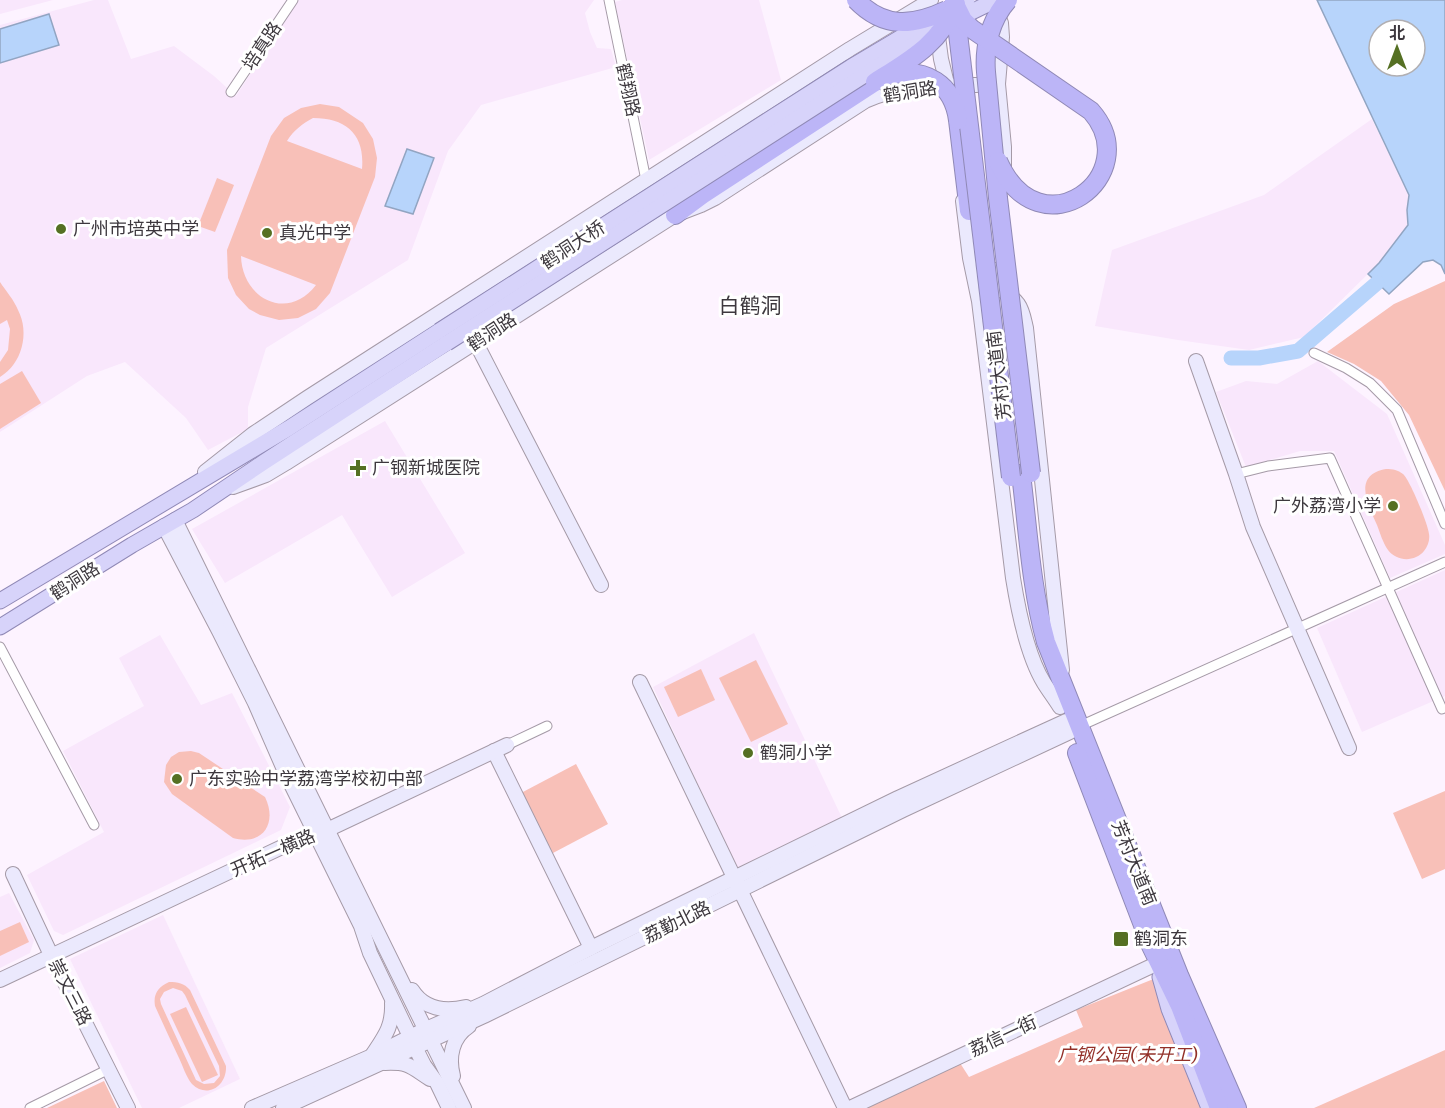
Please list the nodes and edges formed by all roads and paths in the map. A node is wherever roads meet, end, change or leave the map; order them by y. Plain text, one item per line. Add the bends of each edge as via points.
1 (294, 0) edge
2 (609, 0) edge
3 (856, 0) edge
4 (966, 0) edge
5 (991, 0) edge
6 (996, 0) edge
7 (1008, 0) edge
8 (947, 1) edge
9 (875, 82) junction
10 (998, 84) junction
11 (947, 86) junction
12 (231, 92) dead end
13 (993, 151) junction
14 (646, 180) junction
15 (625, 194) junction
16 (675, 215) junction
17 (652, 230) junction
18 (1001, 291) junction
19 (985, 305) junction
20 (443, 337) junction
21 (476, 342) junction
22 (1314, 353) dead end
23 (1196, 361) dead end
24 (1236, 474) junction
25 (1021, 475) junction
26 (179, 492) junction
27 (217, 493) junction
28 (170, 523) junction
29 (1445, 524) edge
30 (1445, 562) edge
31 (601, 585) dead end
32 (1388, 587) junction
33 (0, 601) edge
34 (0, 627) edge
35 (1297, 628) junction
36 (0, 647) edge
37 (640, 682) dead end
38 (1064, 682) junction
39 (1442, 709) dead end
40 (1069, 722) junction
41 (547, 726) dead end
42 (507, 745) joint
43 (1348, 748) dead end
44 (494, 751) junction
45 (94, 825) dead end
46 (321, 832) junction
47 (13, 874) dead end
48 (734, 878) junction
49 (740, 891) junction
50 (1150, 946) junction
51 (591, 948) junction
52 (386, 949) junction
53 (370, 954) junction
54 (51, 956) junction
55 (1156, 964) junction
56 (0, 980) edge
57 (391, 999) junction
58 (484, 1010) junction
59 (429, 1035) junction
60 (413, 1042) junction
61 (377, 1059) junction
62 (109, 1069) junction
63 (436, 1083) junction
64 (456, 1092) junction
65 (30, 1108) edge
66 (128, 1108) edge
67 (252, 1108) edge
68 (283, 1108) edge
69 (449, 1108) edge
70 (464, 1108) edge
71 (848, 1108) edge
72 (1209, 1108) edge
73 (1219, 1108) edge
74 (1237, 1108) edge

1 - 12 street, 培真路
2 - 14 street, 鹤翔路
3 - 8 highway, bridge via 878,17 897,22 917,21
4 - 8 main road, 鹤洞大桥, bridge
4 - 25 highway, 芳村大道南, bridge
5 - 10 street, 芳村大道南 via 1001,23
6 - 20 main road, 鹤洞大桥, bridge via 877,67
7 - 13 highway, bridge via 994,23 986,57
8 - 9 highway, bridge via 945,25 929,45
8 - 11 street, 芳村大道南 via 940,59
8 - 13 highway, bridge via 972,29 1091,111 1103,129 1107,151 1103,170 1091,188 1065,204 1050,205 1017,191 1004,176
8 - 14 street, 鹤洞路 via 850,49
8 - 19 highway, 芳村大道南, bridge via 958,39
8 - 20 main road, 鹤洞大桥, bridge
9 - 16 highway
9 - 19 highway, bridge via 889,75 920,74 942,86 955,103 973,230 986,283
10 - 11 street, 鹤洞路
10 - 18 street, 芳村大道南 via 1004,170 987,228 994,281
11 - 16 street, 鹤洞路 via 904,90 865,101 715,198
11 - 19 street, 芳村大道南 via 970,258
13 - 25 highway, bridge
14 - 15 street, 鹤洞路
15 - 17 street via 638,195 651,204 656,216
15 - 26 street, 鹤洞路 via 253,434
16 - 17 street, 鹤洞路
17 - 21 street, 鹤洞路
18 - 19 street via 987,292
18 - 38 street, 芳村大道南 via 1019,305 1026,328
19 - 25 highway, 芳村大道南, bridge
19 - 40 street, 芳村大道南 via 1017,602 1043,682
20 - 26 main road, 鹤洞大桥
20 - 27 main road, 鹤洞大桥
21 - 27 street, 鹤洞路 via 266,475
21 - 31 street
22 - 29 street via 1370,383 1397,410
23 - 24 street
24 - 32 street via 1330,458
24 - 35 street via 1253,527
25 - 38 highway, 芳村大道南 via 1041,622
25 - 40 highway, 芳村大道南 via 1023,573 1031,625 1037,649
26 - 33 main road, 鹤洞路
27 - 28 main road, 鹤洞路
28 - 34 main road, 鹤洞路
28 - 46 street via 286,774
30 - 32 street
32 - 35 street
32 - 39 street
35 - 40 street
35 - 43 street
36 - 45 street
37 - 48 street
38 - 40 highway, 芳村大道南
40 - 48 street, 荔勤北路 via 898,798
40 - 49 street, 荔勤北路
40 - 50 highway, 芳村大道南
40 - 74 highway, 芳村大道南
41 - 42 street, 开拓一横路
42 - 44 street, 开拓一横路
44 - 46 street, 开拓一横路
44 - 51 street
46 - 52 street
46 - 53 street
46 - 54 street, 开拓一横路
47 - 54 street, 崇文三路
48 - 49 street
48 - 51 street, 荔勤北路
49 - 58 street, 荔勤北路
49 - 71 street
50 - 55 main road, 芳村大道南
50 - 73 highway via 1180,1006
51 - 58 street, 荔勤北路
52 - 53 street via 379,958
52 - 58 street via 414,994 426,1004 454,1010
52 - 59 street
53 - 57 street
54 - 56 street, 开拓一横路
54 - 62 street, 崇文三路
55 - 71 street, 荔信一街
55 - 72 main road, 芳村大道南 via 1169,1009
57 - 60 street
57 - 61 street via 390,1026
58 - 59 street, 荔勤北路
58 - 64 street via 456,1040 452,1051 450,1066
59 - 60 street, 荔勤北路
59 - 64 street
60 - 61 street, 荔勤北路
60 - 63 street
61 - 63 street via 409,1065
61 - 67 street, 荔勤北路
61 - 68 street, 荔勤北路
62 - 65 street
62 - 66 street, 崇文三路
63 - 69 street
64 - 70 street

